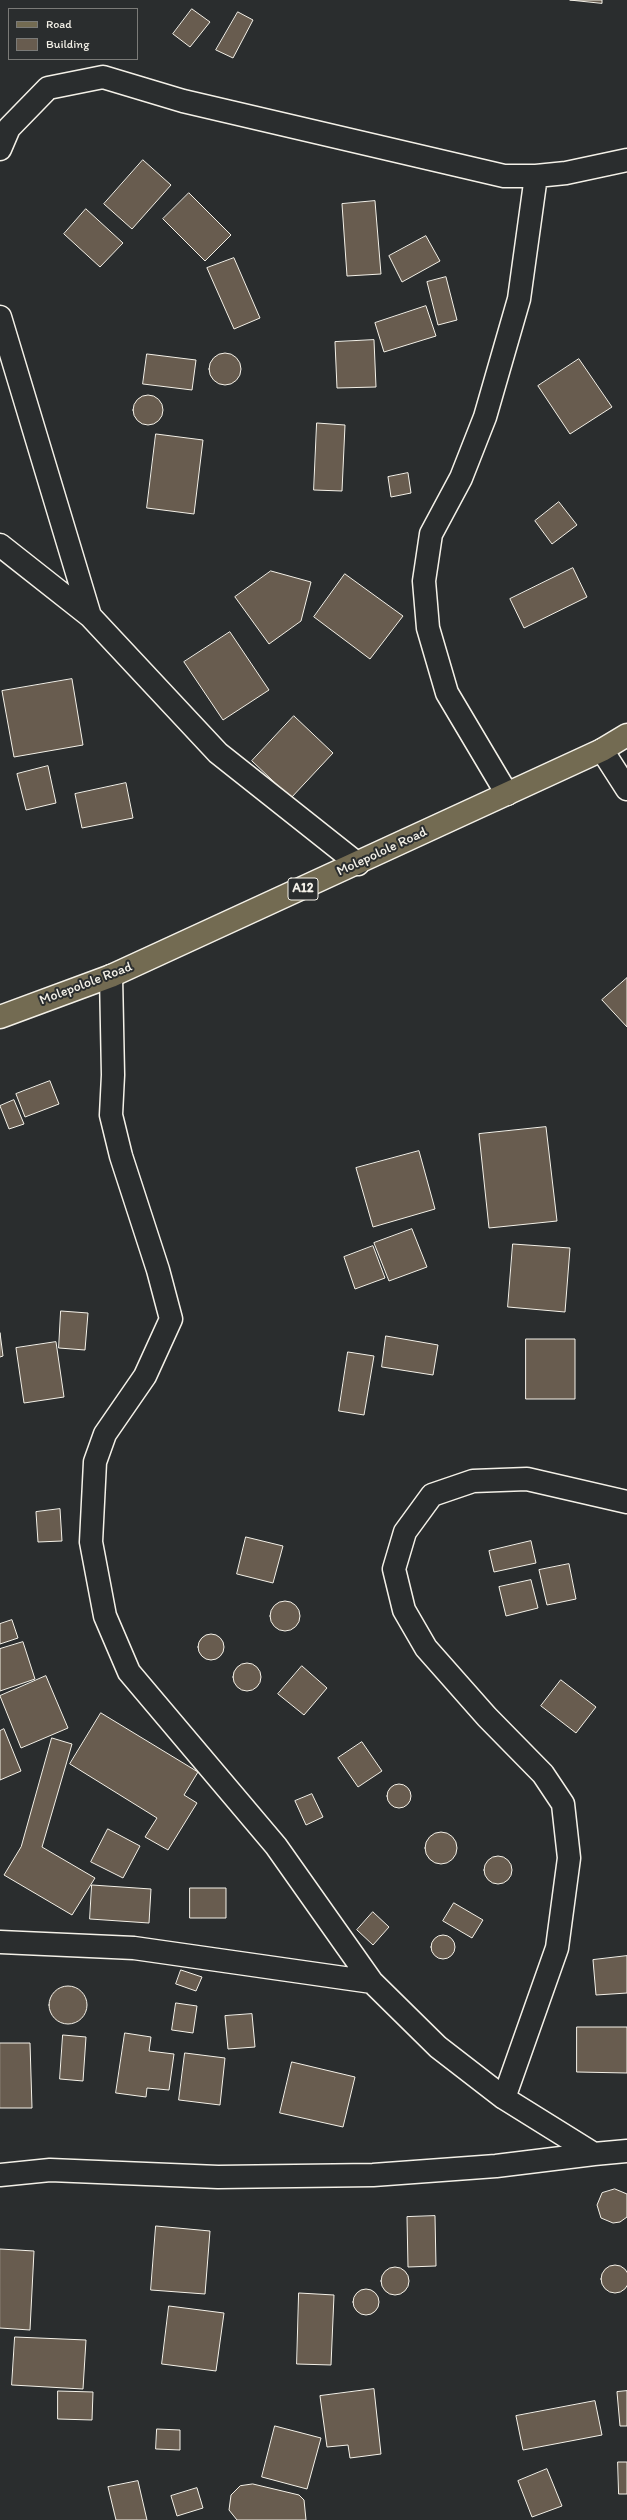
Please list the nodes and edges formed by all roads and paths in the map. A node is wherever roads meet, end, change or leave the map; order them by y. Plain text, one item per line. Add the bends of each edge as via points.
1 (0, 149) edge
2 (627, 160) edge
3 (536, 176) junction
4 (0, 317) edge
5 (0, 545) edge
6 (90, 616) junction
7 (627, 735) edge
8 (602, 750) junction
9 (627, 789) edge
10 (507, 794) junction
11 (358, 864) junction
12 (111, 976) junction
13 (0, 1017) edge
14 (627, 1502) edge
15 (0, 1942) edge
16 (372, 1982) junction
17 (504, 2098) junction
18 (627, 2151) edge
19 (594, 2154) junction
20 (0, 2175) edge

1 - 3 street via 9,128 48,88 103,77 183,101 504,176
2 - 3 street via 566,174
3 - 10 street via 519,299 485,417 461,478 430,534 424,581 428,628 447,692
4 - 6 street
5 - 6 street
6 - 11 street via 218,753
7 - 8 main road, Molepolole Road / A12
8 - 9 street
8 - 10 main road, Molepolole Road / A12
10 - 11 main road, Molepolole Road / A12
11 - 12 main road, Molepolole Road / A12
12 - 13 main road, Molepolole Road / A12
12 - 16 street via 111,1115 171,1319 145,1376 104,1434 95,1462 91,1542 105,1616 129,1672 276,1846
14 - 17 street via 527,1479 473,1481 432,1495 405,1532 394,1569 404,1610 426,1648 487,1717 543,1774 564,1804 569,1858 557,1948
15 - 16 street via 134,1948
16 - 17 street via 438,2047
17 - 19 street
18 - 19 street
19 - 20 street via 496,2166 373,2176 218,2178 50,2170

